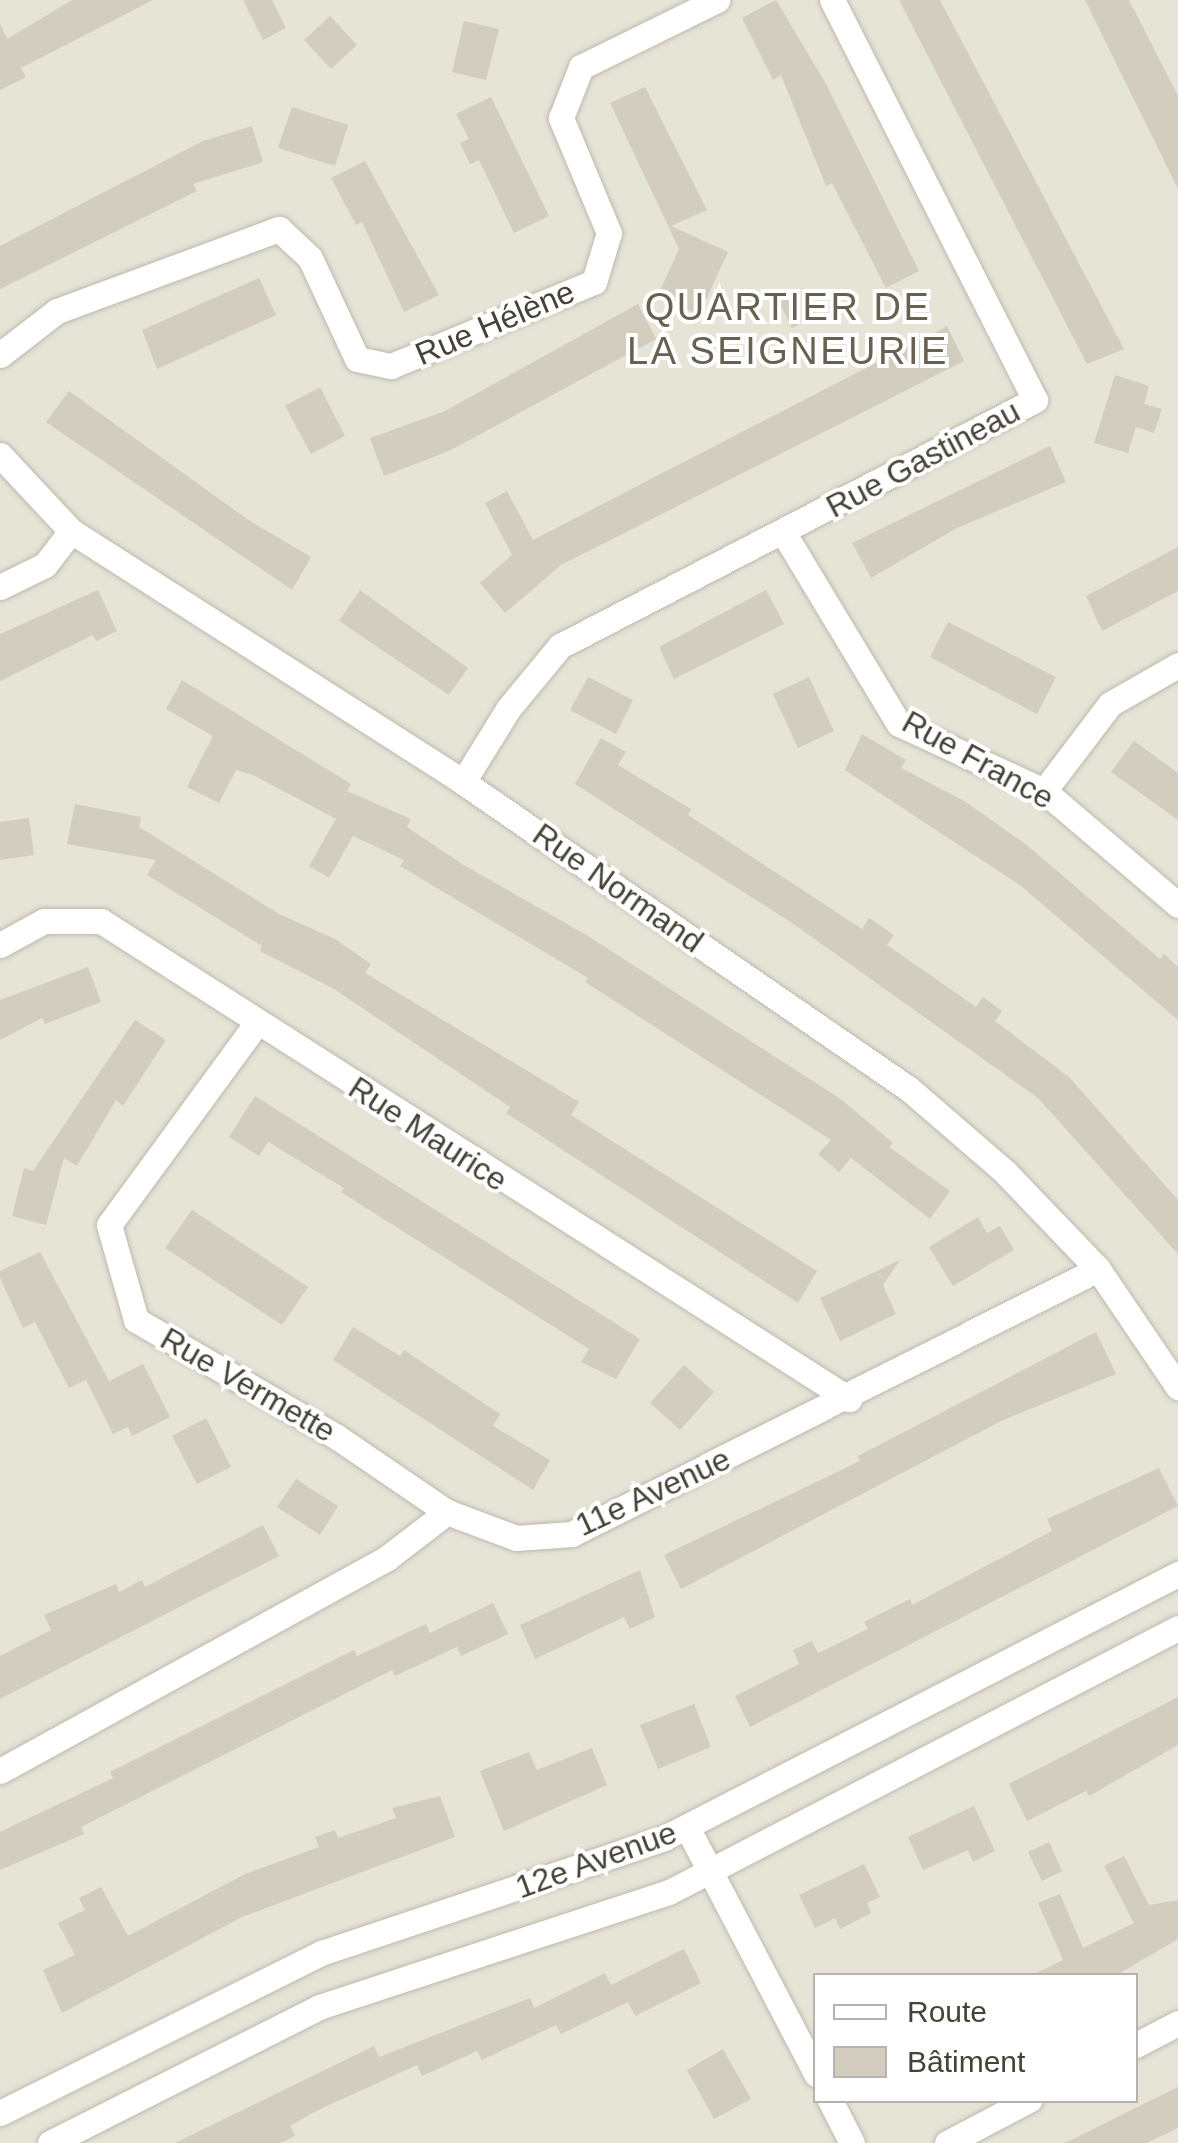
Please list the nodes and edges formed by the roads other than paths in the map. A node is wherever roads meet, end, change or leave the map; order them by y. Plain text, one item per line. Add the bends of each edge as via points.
1 (717, 0) edge
2 (832, 0) edge
3 (0, 355) edge
4 (0, 455) edge
5 (72, 531) junction
6 (783, 532) junction
7 (0, 587) edge
8 (1178, 665) edge
9 (463, 782) junction
10 (1044, 792) junction
11 (1178, 906) edge
12 (0, 944) edge
13 (256, 1024) junction
14 (1098, 1269) junction
15 (1178, 1387) edge
16 (848, 1399) junction
17 (447, 1512) junction
18 (1178, 1574) edge
19 (1178, 1628) edge
20 (0, 1771) edge
21 (687, 1828) junction
22 (709, 1871) junction
23 (1178, 2023) edge
24 (1138, 2044) edge
25 (813, 2068) edge
26 (832, 2103) edge
27 (1023, 2103) edge
28 (0, 2113) edge
29 (50, 2143) edge
30 (852, 2143) edge
31 (947, 2143) edge

1 - 3 street, Rue Hélène via 581,67 561,118 609,232 594,282 391,366 357,359 310,258 279,229 57,311
2 - 6 street, Rue Gastineau via 1036,400
4 - 5 street, Rue Normand
5 - 7 street via 45,565
5 - 9 street, Rue Normand
6 - 9 street, Rue Gastineau via 560,646 508,709
6 - 10 street, Rue France via 898,724
8 - 10 street via 1110,704
9 - 14 street, Rue Normand via 909,1089 1005,1172
10 - 11 street, Rue France
12 - 13 street, Rue Maurice via 44,921 101,921
13 - 16 street, Rue Maurice
13 - 17 street, Rue Vermette via 109,1225 136,1320 337,1436
14 - 15 street, Rue Normand
14 - 16 street, 11e Avenue
16 - 17 street, 11e Avenue via 572,1534 516,1538
17 - 20 street via 387,1558
18 - 21 street, 12e Avenue
19 - 22 street, 12e Avenue
21 - 22 street
21 - 28 street, 12e Avenue via 320,1954
22 - 25 street
22 - 29 street, 12e Avenue via 668,1892 320,2007
23 - 24 street
26 - 30 street
27 - 31 street

